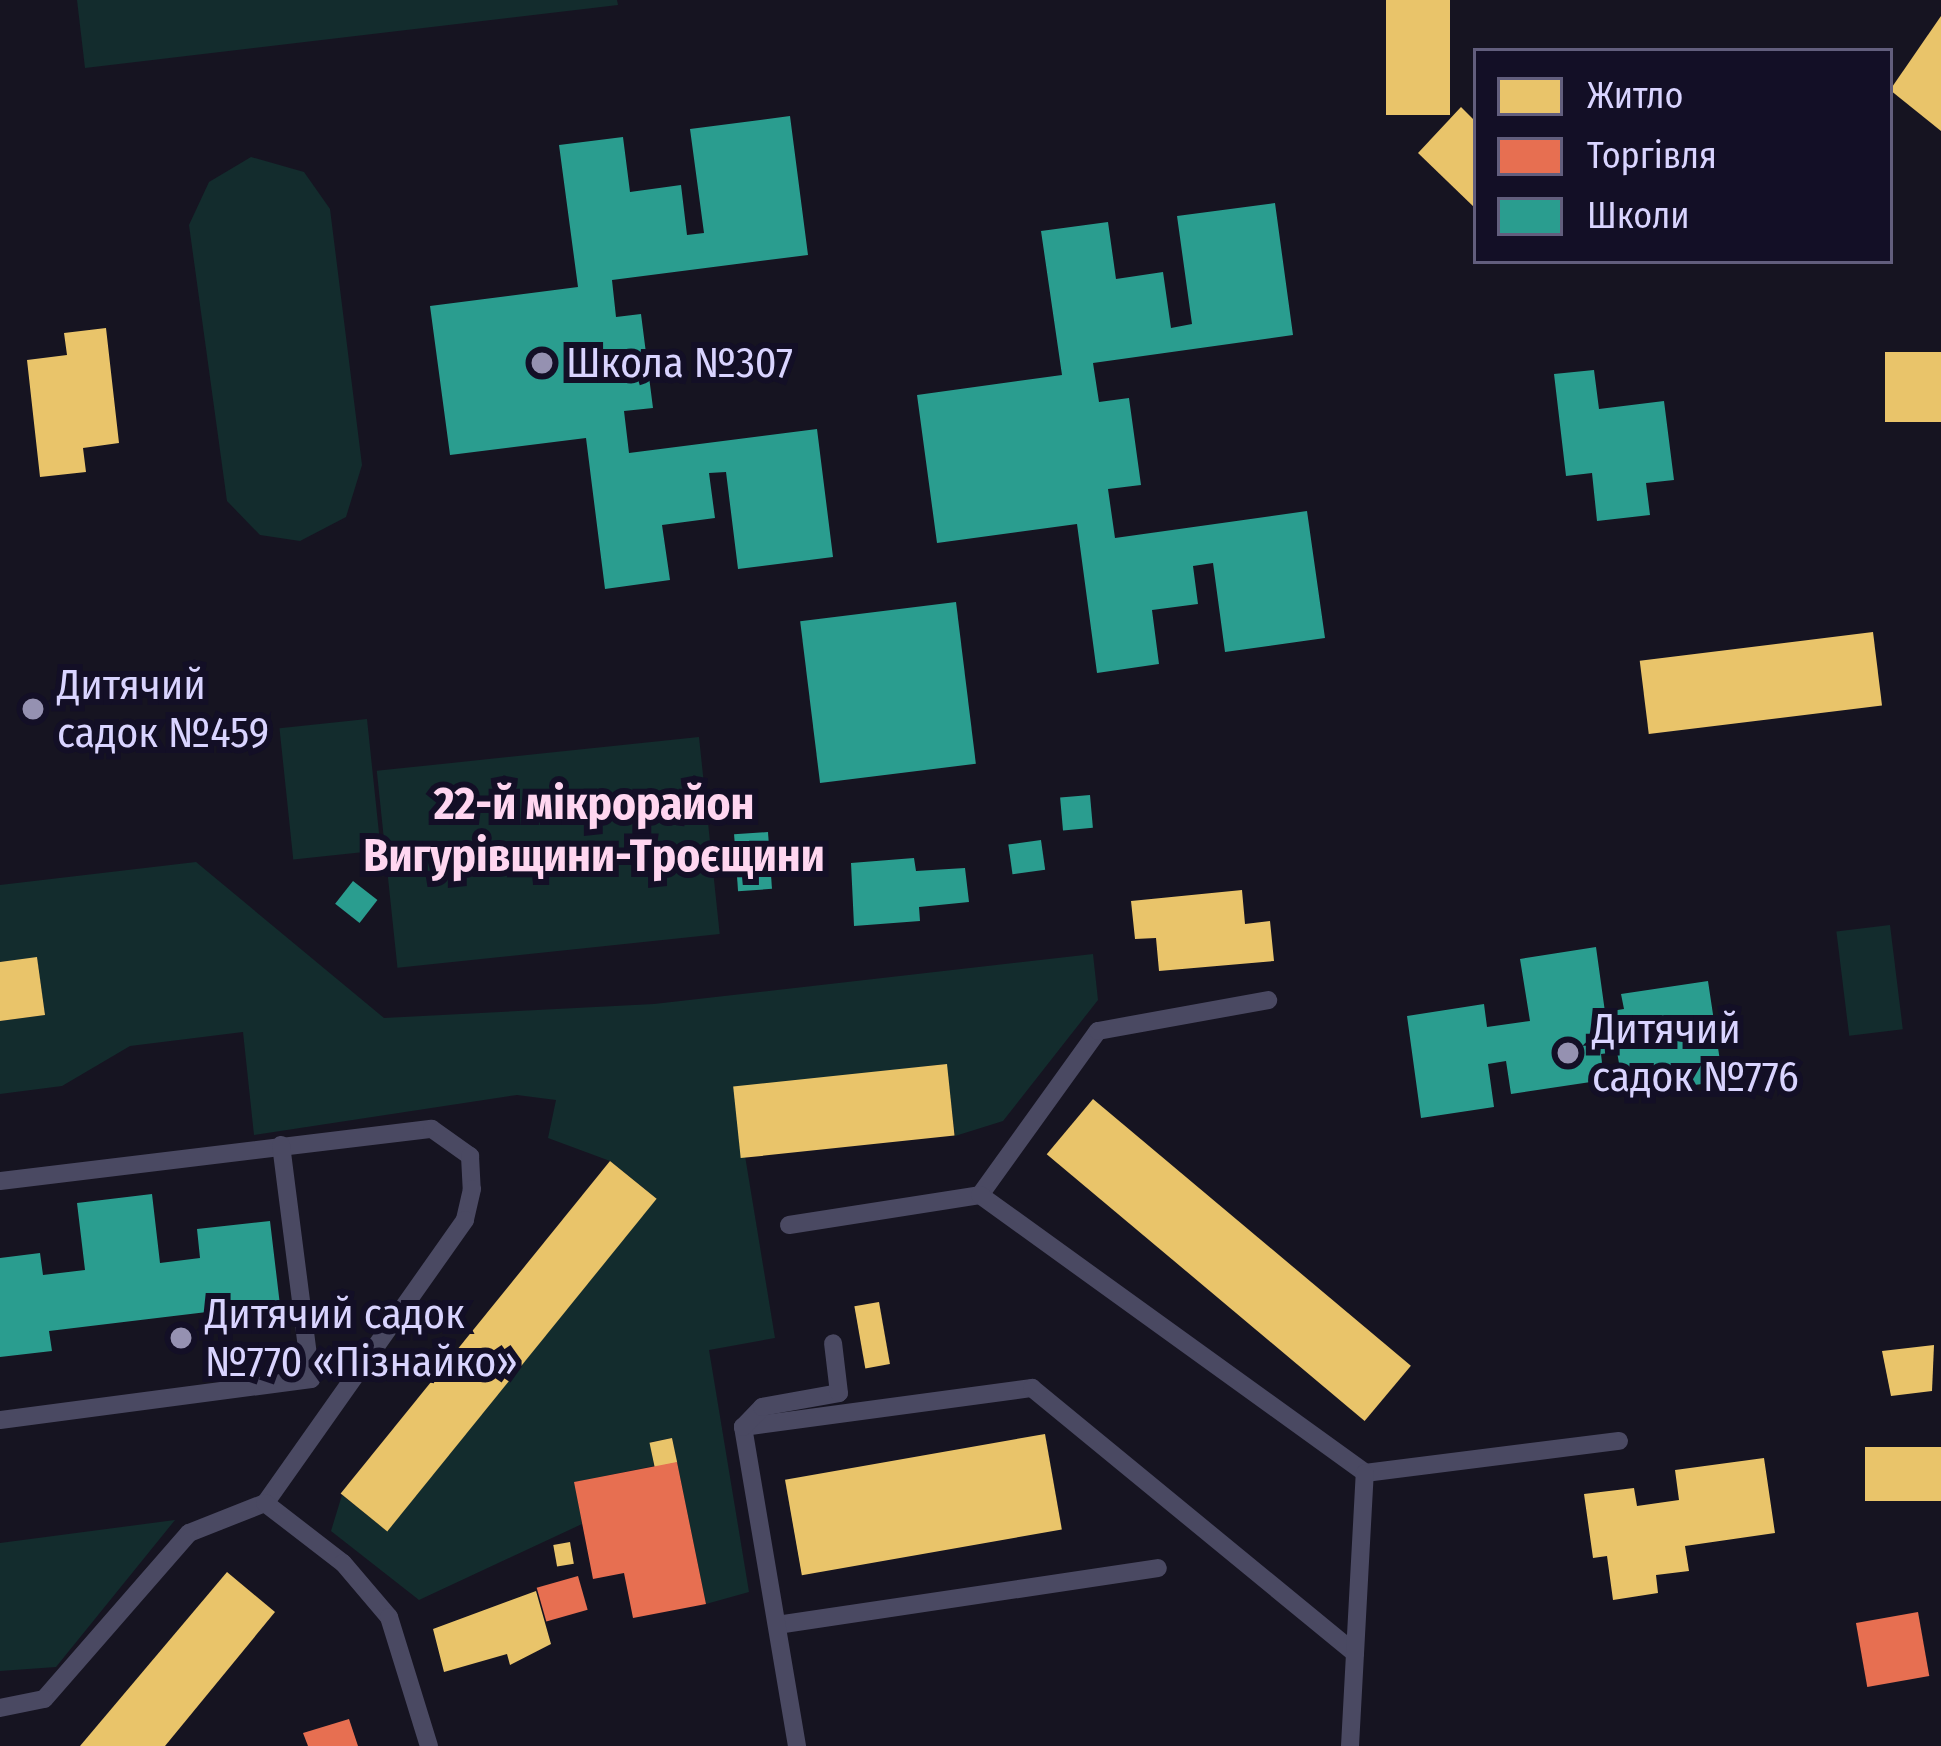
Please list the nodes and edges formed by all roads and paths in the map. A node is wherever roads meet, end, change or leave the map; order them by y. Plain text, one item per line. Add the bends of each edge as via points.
1 (1268, 1000) dead end
2 (281, 1145) junction
3 (0, 1181) edge
4 (980, 1195) junction
5 (789, 1225) dead end
6 (832, 1343) dead end
7 (0, 1420) edge
8 (743, 1426) junction
9 (1619, 1441) dead end
10 (1365, 1473) junction
11 (266, 1504) junction
12 (1158, 1568) dead end
13 (777, 1625) junction
14 (1355, 1653) junction
15 (0, 1708) edge
16 (429, 1746) edge
17 (797, 1746) edge
18 (1350, 1746) edge

1 - 4 lane via 1098,1030
2 - 3 lane
2 - 7 lane via 311,1379
2 - 11 lane via 432,1129 470,1156 472,1189 465,1220
4 - 5 lane
4 - 10 lane
6 - 8 lane via 838,1393 762,1407
8 - 13 lane
8 - 14 lane via 1032,1388
9 - 10 lane
10 - 14 lane
11 - 15 lane via 189,1533 44,1699
11 - 16 lane via 344,1563 389,1618
12 - 13 lane
13 - 17 lane
14 - 18 lane

